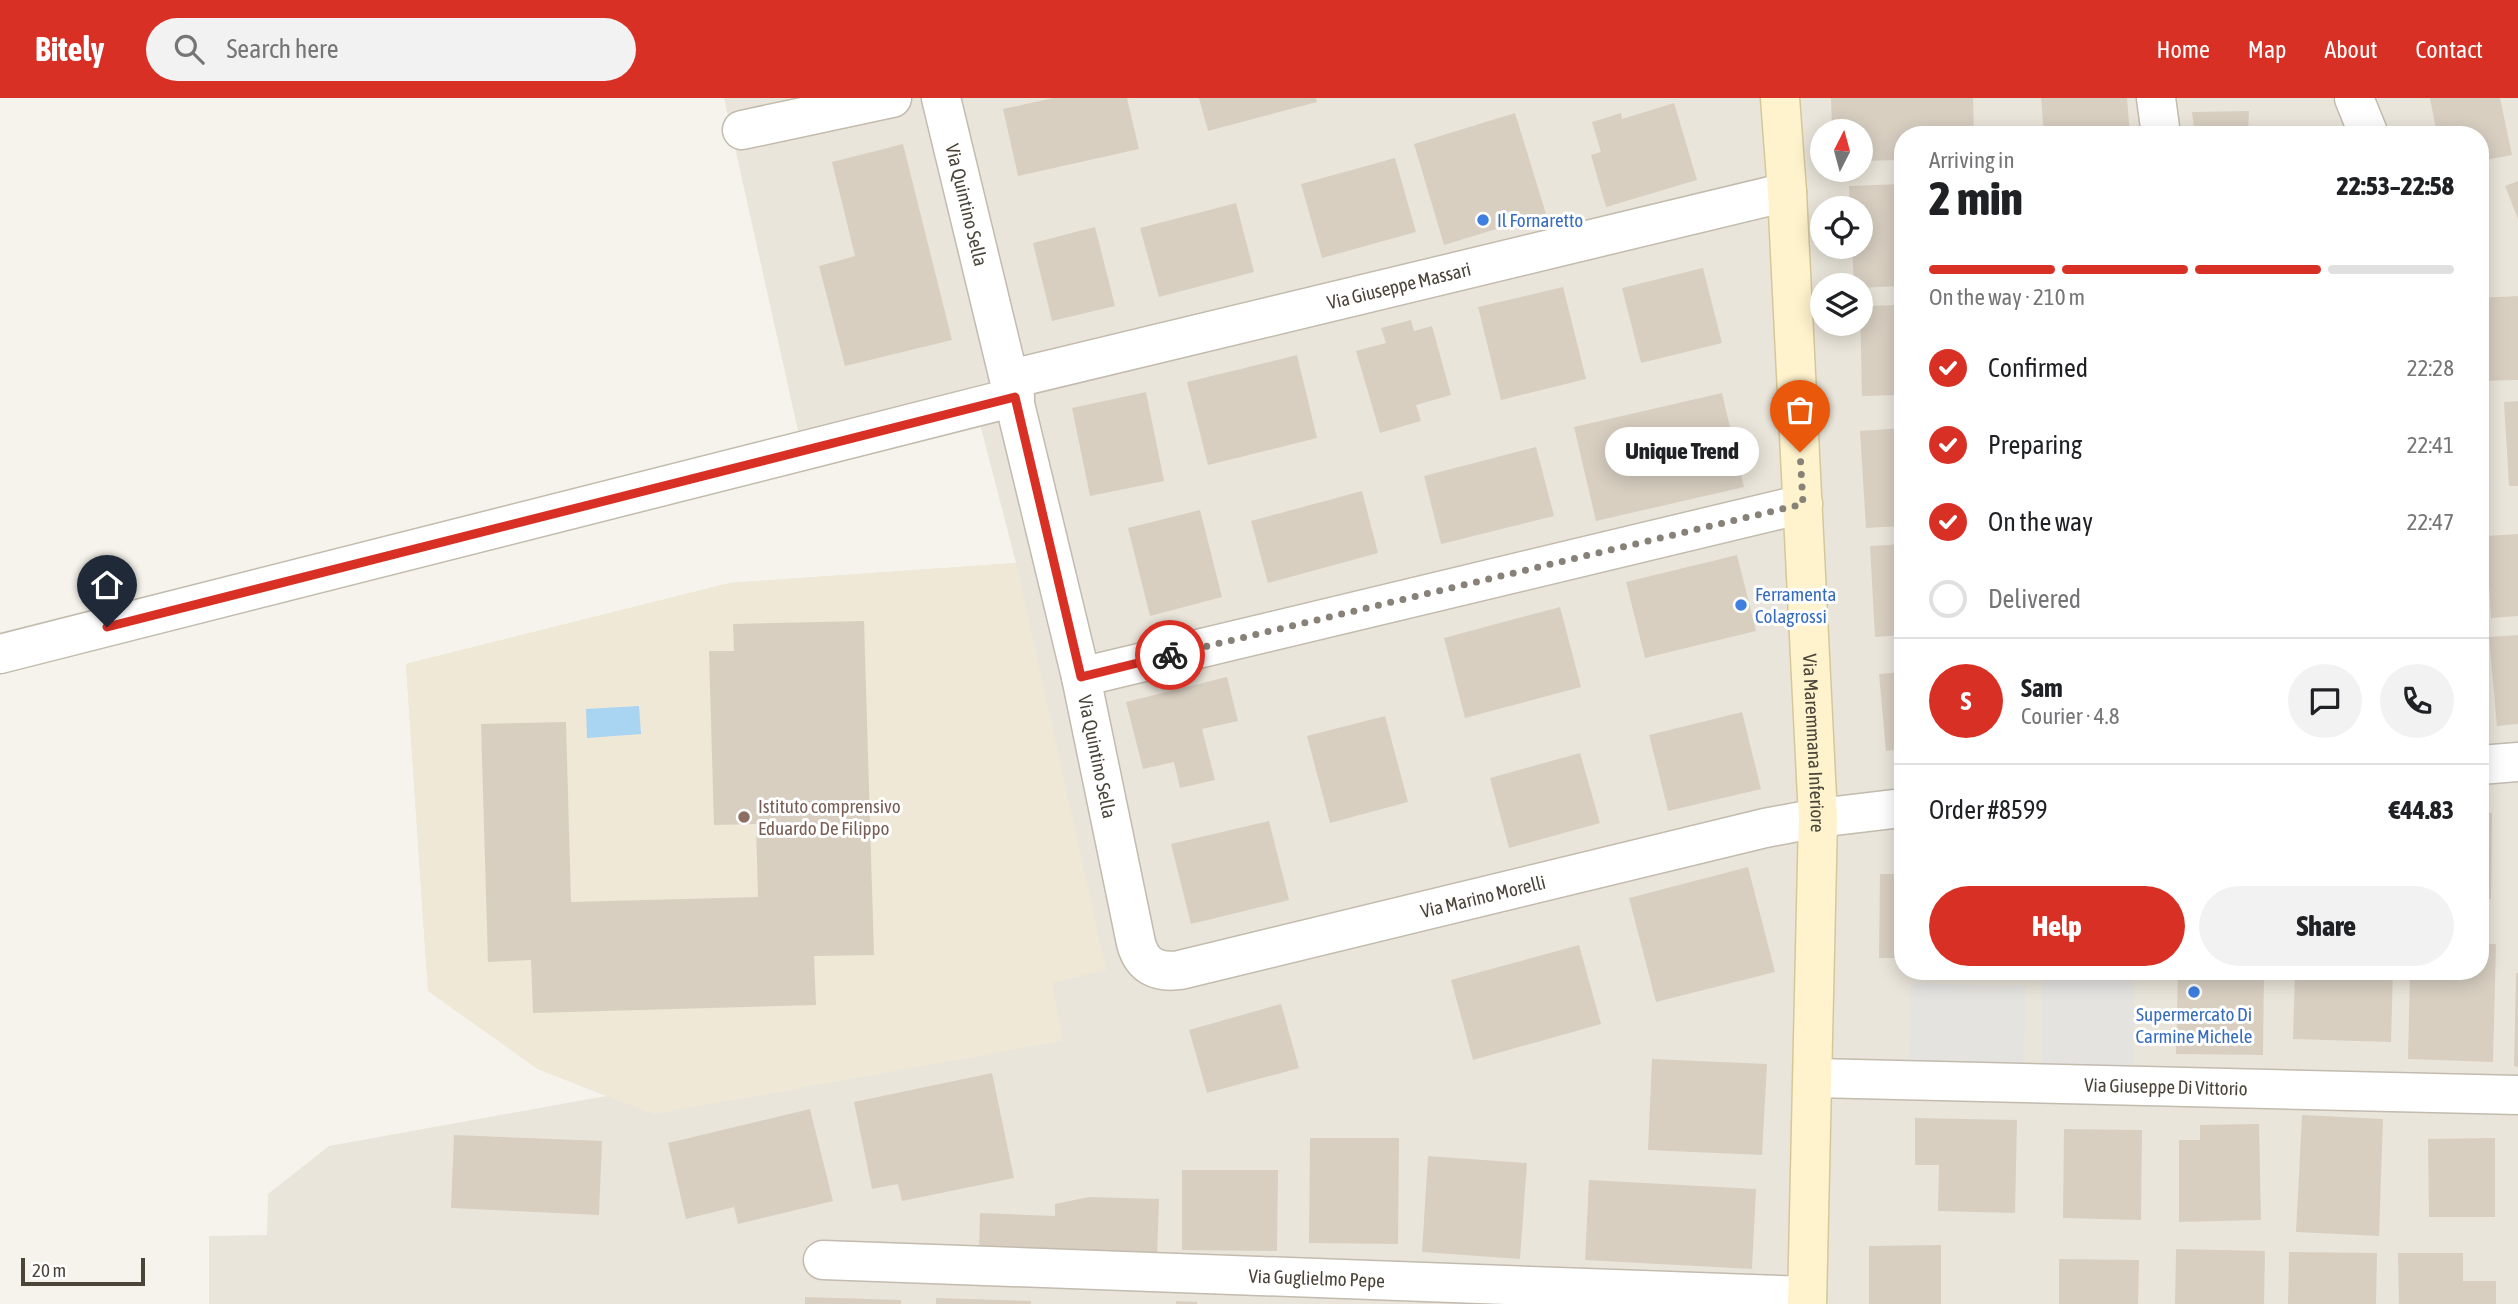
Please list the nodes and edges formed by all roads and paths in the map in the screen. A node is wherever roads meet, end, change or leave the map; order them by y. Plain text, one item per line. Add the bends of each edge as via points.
1 (892, 98) edge
2 (941, 98) edge
3 (1780, 98) edge
4 (2155, 98) edge
5 (2354, 98) edge
6 (2160, 126) edge
7 (2365, 126) edge
8 (742, 130) dead end
9 (1787, 192) junction
10 (1013, 388) junction
11 (1803, 504) junction
12 (0, 654) edge
13 (1081, 677) junction
14 (2518, 762) edge
15 (2489, 764) edge
16 (1894, 809) edge
17 (1818, 818) junction
18 (1148, 966) joint
19 (1814, 1078) junction
20 (2518, 1095) edge
21 (824, 1260) dead end
22 (1807, 1300) edge

1 - 8 street
2 - 10 street, Via Quintino Sella
3 - 9 main road, Via Maremmana Inferiore
4 - 6 street
5 - 7 street
9 - 10 street, Via Giuseppe Massari
9 - 11 main road, Via Maremmana Inferiore
10 - 12 street, Via Giuseppe Massari
10 - 13 street, Via Quintino Sella
11 - 13 street
11 - 17 main road, Via Maremmana Inferiore
13 - 18 street, Via Quintino Sella via 1136,943
14 - 15 street
16 - 17 street, Via Marino Morelli
17 - 18 street, Via Marino Morelli via 1180,970
17 - 19 main road, Via Maremmana Inferiore
19 - 20 street, Via Giuseppe Di Vittorio
19 - 22 main road, Via Maremmana Inferiore
21 - 22 street, Via Guglielmo Pepe

